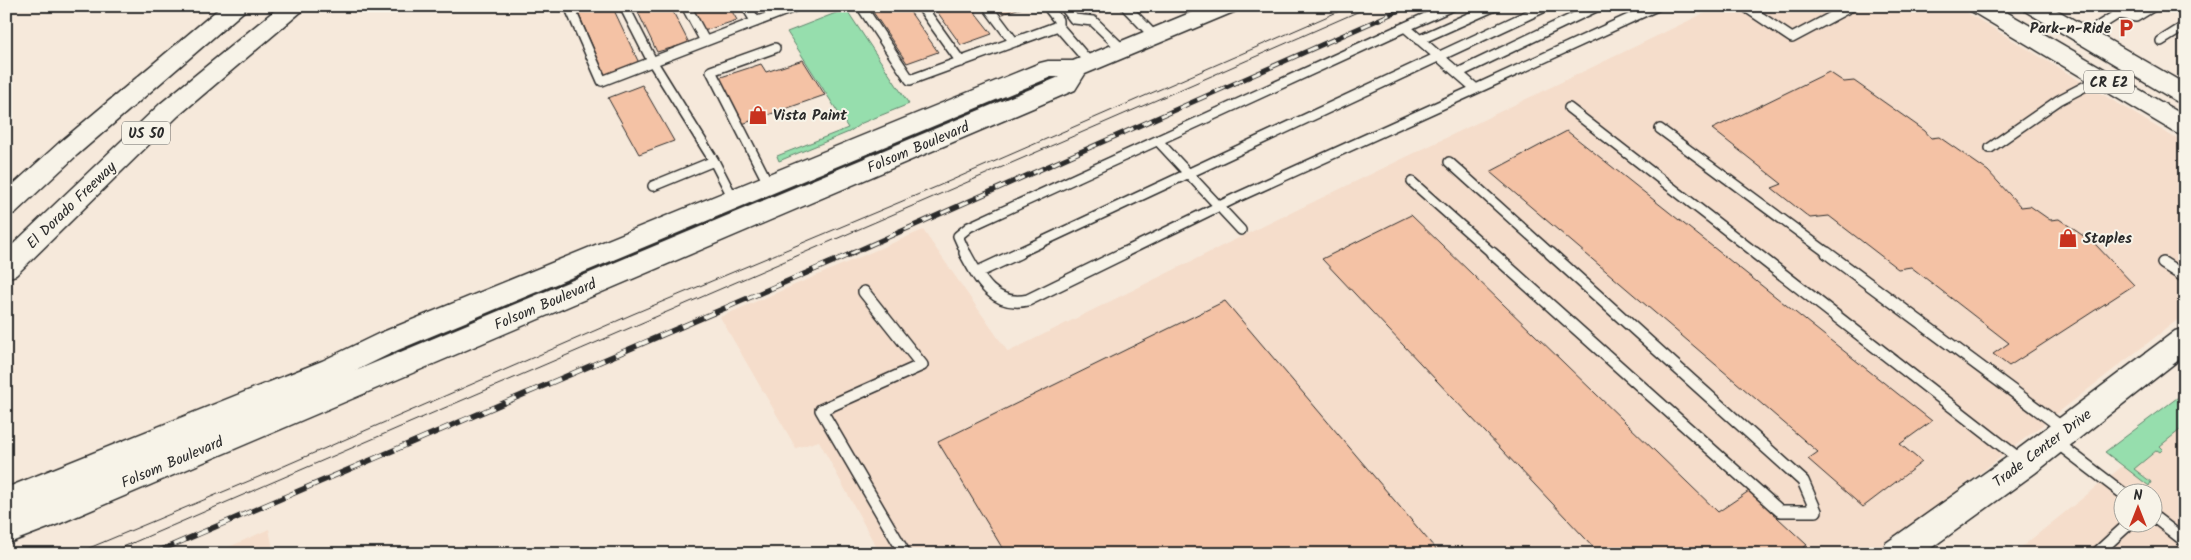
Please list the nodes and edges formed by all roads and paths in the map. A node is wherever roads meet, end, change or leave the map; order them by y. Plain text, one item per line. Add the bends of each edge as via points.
1 (236, 6) edge
2 (294, 6) edge
3 (570, 6) edge
4 (624, 6) edge
5 (686, 6) edge
6 (746, 6) edge
7 (797, 6) edge
8 (861, 6) edge
9 (921, 6) edge
10 (987, 6) edge
11 (1047, 6) edge
12 (1064, 6) edge
13 (1228, 6) edge
14 (1452, 6) edge
15 (1494, 6) edge
16 (1547, 6) edge
17 (1598, 6) edge
18 (1744, 6) edge
19 (1852, 6) edge
20 (1979, 6) edge
21 (2033, 6) edge
22 (2154, 6) edge
23 (1651, 7) edge
24 (1127, 8) dead end
25 (756, 22) junction
26 (1058, 26) junction
27 (2185, 26) edge
28 (1405, 27) junction
29 (2084, 36) junction
30 (1155, 37) junction
31 (1419, 40) junction
32 (705, 41) junction
33 (2161, 41) dead end
34 (1014, 42) junction
35 (775, 48) dead end
36 (1123, 50) junction
37 (1439, 56) junction
38 (652, 61) junction
39 (961, 62) junction
40 (1083, 66) junction
41 (1458, 73) junction
42 (2101, 78) junction
43 (1478, 90) junction
44 (2185, 95) edge
45 (1570, 108) dead end
46 (2185, 127) edge
47 (1660, 129) dead end
48 (1158, 141) junction
49 (1990, 148) dead end
50 (714, 161) junction
51 (1449, 162) dead end
52 (1190, 175) junction
53 (1412, 182) dead end
54 (768, 183) junction
55 (653, 186) dead end
56 (6, 206) edge
57 (729, 206) junction
58 (1220, 207) junction
59 (1241, 230) dead end
60 (660, 255) junction
61 (2163, 263) dead end
62 (6, 268) edge
63 (978, 272) junction
64 (2185, 277) edge
65 (864, 292) dead end
66 (2185, 339) edge
67 (2059, 435) junction
68 (2024, 463) junction
69 (2114, 485) edge
70 (6, 503) edge
71 (2164, 524) edge
72 (6, 530) edge
73 (2120, 532) edge
74 (2185, 541) edge
75 (905, 554) edge
76 (1897, 554) edge
77 (2096, 554) edge

1 - 56 main road, US 50
2 - 62 main road, El Dorado Freeway / US 50 via 169,110
3 - 38 lane via 602,81
4 - 38 lane
5 - 32 lane
6 - 25 lane
7 - 25 lane
8 - 39 lane via 910,80
9 - 39 lane
10 - 34 lane
11 - 26 lane via 1058,20
12 - 36 lane via 1074,19 1093,21
13 - 30 main road, Folsom Boulevard
14 - 28 lane
15 - 31 lane
16 - 37 lane
17 - 41 lane
18 - 19 lane via 1792,38
20 - 42 main road, CR E2
21 - 29 main road, CR E2
22 - 29 lane via 2136,17 2118,14
23 - 43 lane
24 - 30 lane
25 - 32 lane
26 - 34 lane
26 - 40 lane
27 - 33 lane
28 - 31 lane
28 - 48 lane
29 - 44 main road, CR E2
30 - 36 main road, Folsom Boulevard
31 - 37 lane
32 - 38 lane
34 - 39 lane
35 - 54 lane via 711,71
36 - 40 main road, Folsom Boulevard
37 - 41 lane
37 - 52 lane
38 - 50 lane
40 - 54 main road, Folsom Boulevard via 1048,70
40 - 60 main road, Folsom Boulevard via 1067,84
41 - 43 lane
42 - 46 main road, CR E2
42 - 49 lane via 2059,100
43 - 58 lane
45 - 68 lane
47 - 67 lane
48 - 52 lane
48 - 63 lane via 961,232 959,242
50 - 55 lane
50 - 57 lane
51 - 53 lane via 1803,481 1816,511 1780,511
52 - 58 lane
52 - 63 lane
54 - 57 main road via 761,198
57 - 60 main road via 681,233
57 - 70 main road, Folsom Boulevard via 388,342 332,369
58 - 59 lane
58 - 63 lane via 1028,300 1012,302 1000,298 987,288
60 - 72 main road, Folsom Boulevard
61 - 64 lane
65 - 75 lane via 922,365 821,410
66 - 67 main road, Trade Center Drive
67 - 68 main road, Trade Center Drive
67 - 69 lane
68 - 76 main road, Trade Center Drive
71 - 74 lane
73 - 77 lane

